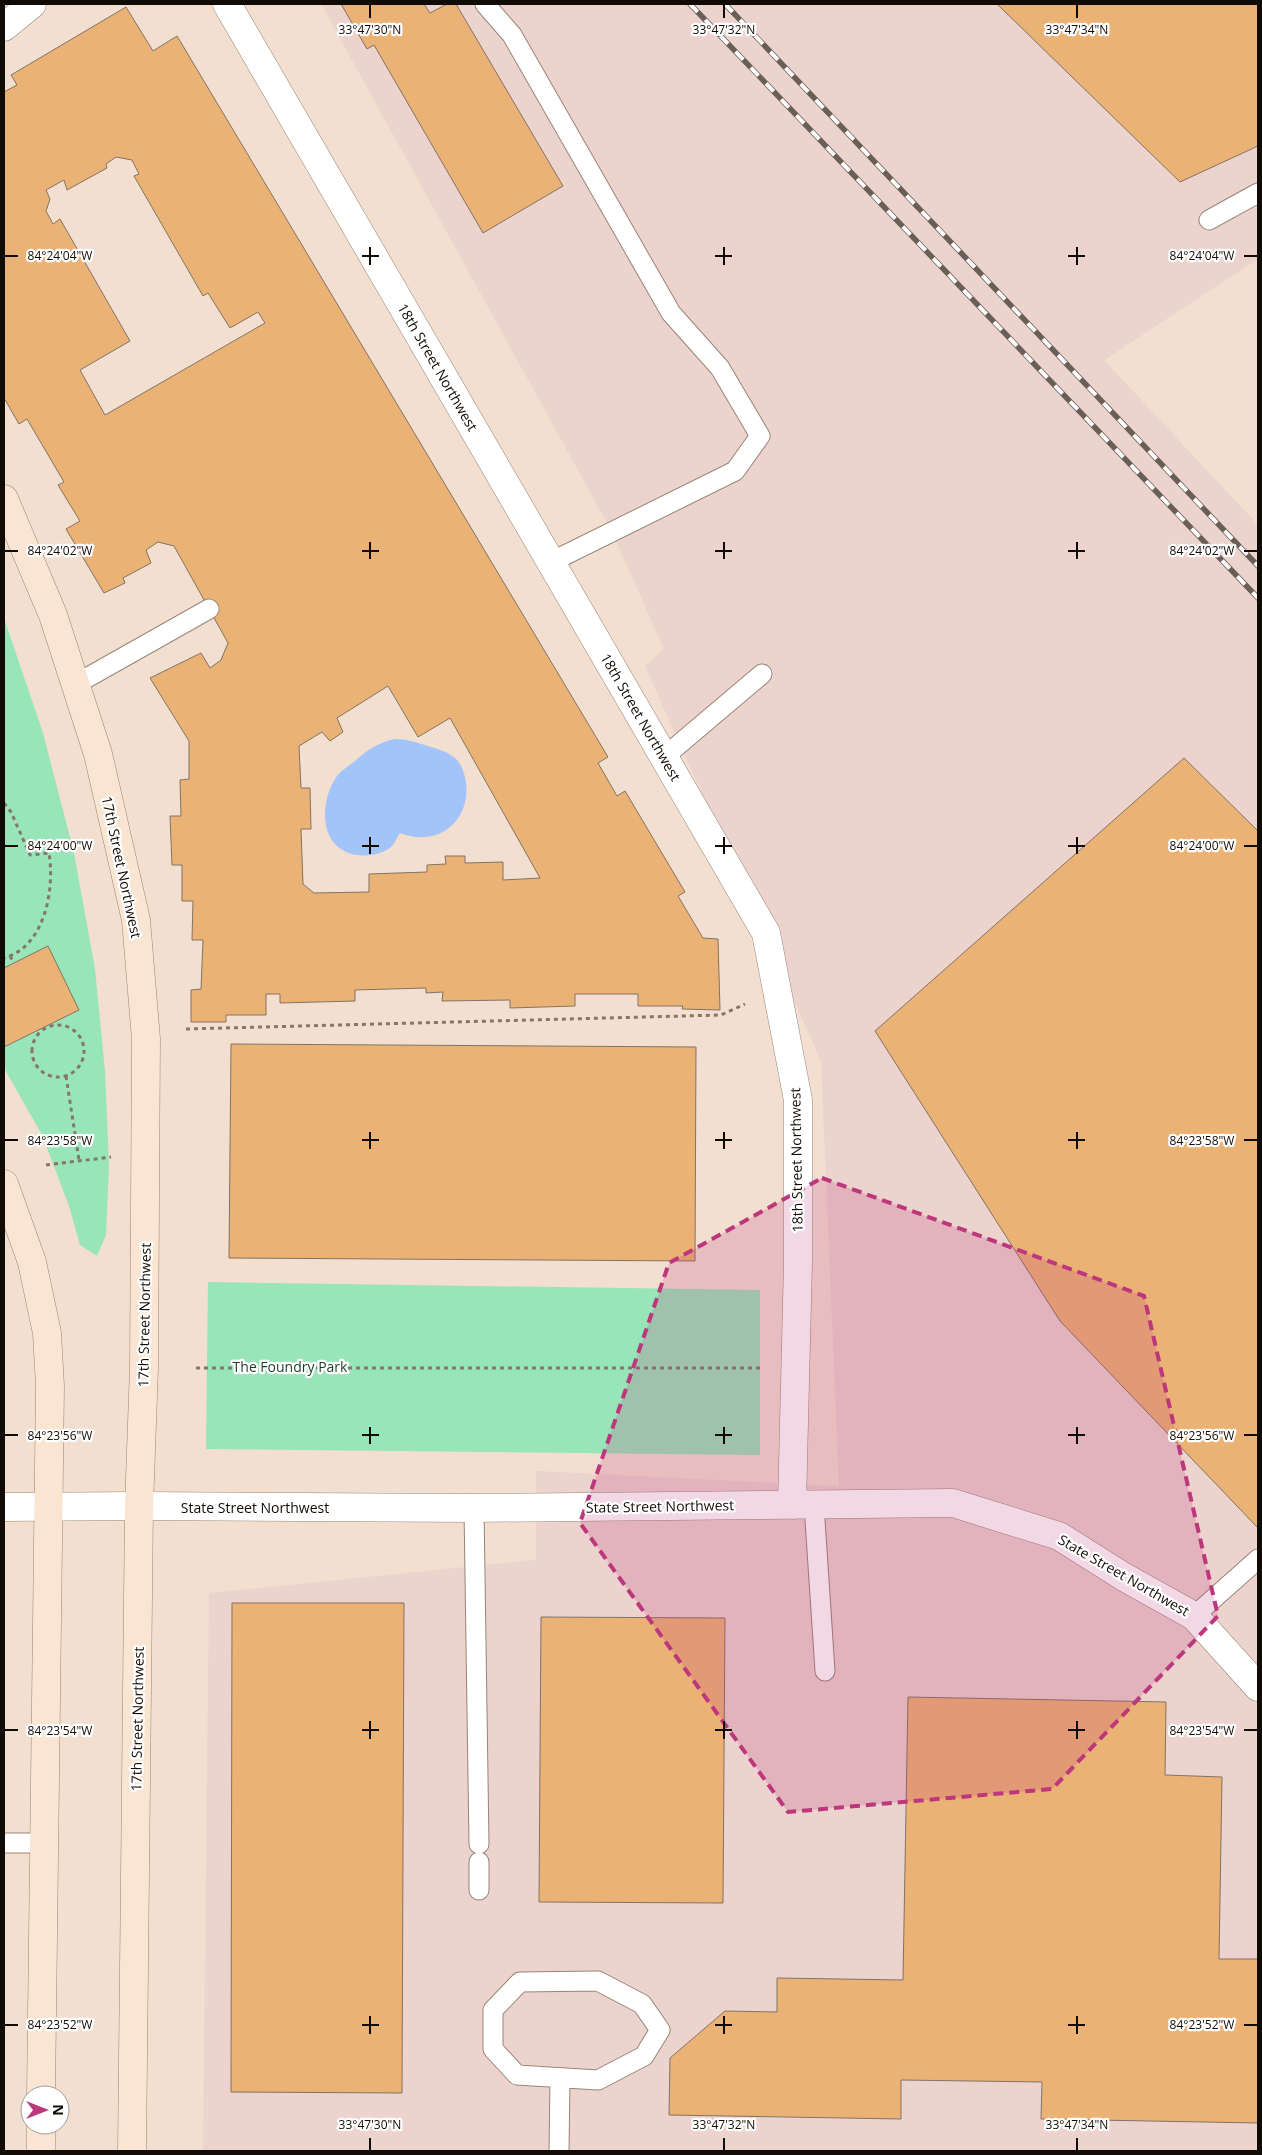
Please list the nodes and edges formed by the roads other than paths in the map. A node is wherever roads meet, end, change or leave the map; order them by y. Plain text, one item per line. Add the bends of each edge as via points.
1 (32, 4) edge
2 (227, 4) edge
3 (485, 4) edge
4 (4, 27) edge
5 (1258, 193) edge
6 (1209, 220) dead end
7 (4, 500) edge
8 (551, 562) junction
9 (209, 609) dead end
10 (762, 674) dead end
11 (76, 684) junction
12 (664, 758) junction
13 (4, 1184) edge
14 (803, 1505) junction
15 (138, 1506) junction
16 (4, 1507) edge
17 (50, 1507) junction
18 (474, 1508) junction
19 (1258, 1559) edge
20 (1194, 1616) junction
21 (825, 1671) dead end
22 (1258, 1687) edge
23 (4, 1843) edge
24 (45, 1843) junction
25 (479, 1890) dead end
26 (560, 2078) junction
27 (41, 2085) edge
28 (41, 2135) edge
29 (41, 2151) edge
30 (132, 2151) edge
31 (559, 2151) edge

1 - 4 street
2 - 8 street, 18th Street Northwest
3 - 8 lane via 512,35 671,313 720,368 760,436 735,471
5 - 6 lane
7 - 11 main road, 17th Street Northwest via 53,615
8 - 12 street, 18th Street Northwest
9 - 11 lane
10 - 12 lane
11 - 15 main road, 17th Street Northwest via 98,754 136,920 144,1019 144,1358
12 - 14 street, 18th Street Northwest via 766,933 798,1100 795,1368
13 - 17 main road via 32,1262 47,1333
14 - 18 street, State Street Northwest
14 - 20 street, State Street Northwest via 953,1503 1059,1536
14 - 21 lane
15 - 17 street, State Street Northwest
15 - 18 street, State Street Northwest
15 - 30 main road, 17th Street Northwest
16 - 17 street, State Street Northwest
17 - 24 main road
18 - 25 lane
19 - 20 lane
20 - 22 street, State Street Northwest
23 - 24 lane
24 - 27 main road
26 - 26 lane via 598,2080 644,2056 660,2030 642,2004 598,1981 520,1982 493,2010 493,2049 517,2075
26 - 31 lane
28 - 29 main road

